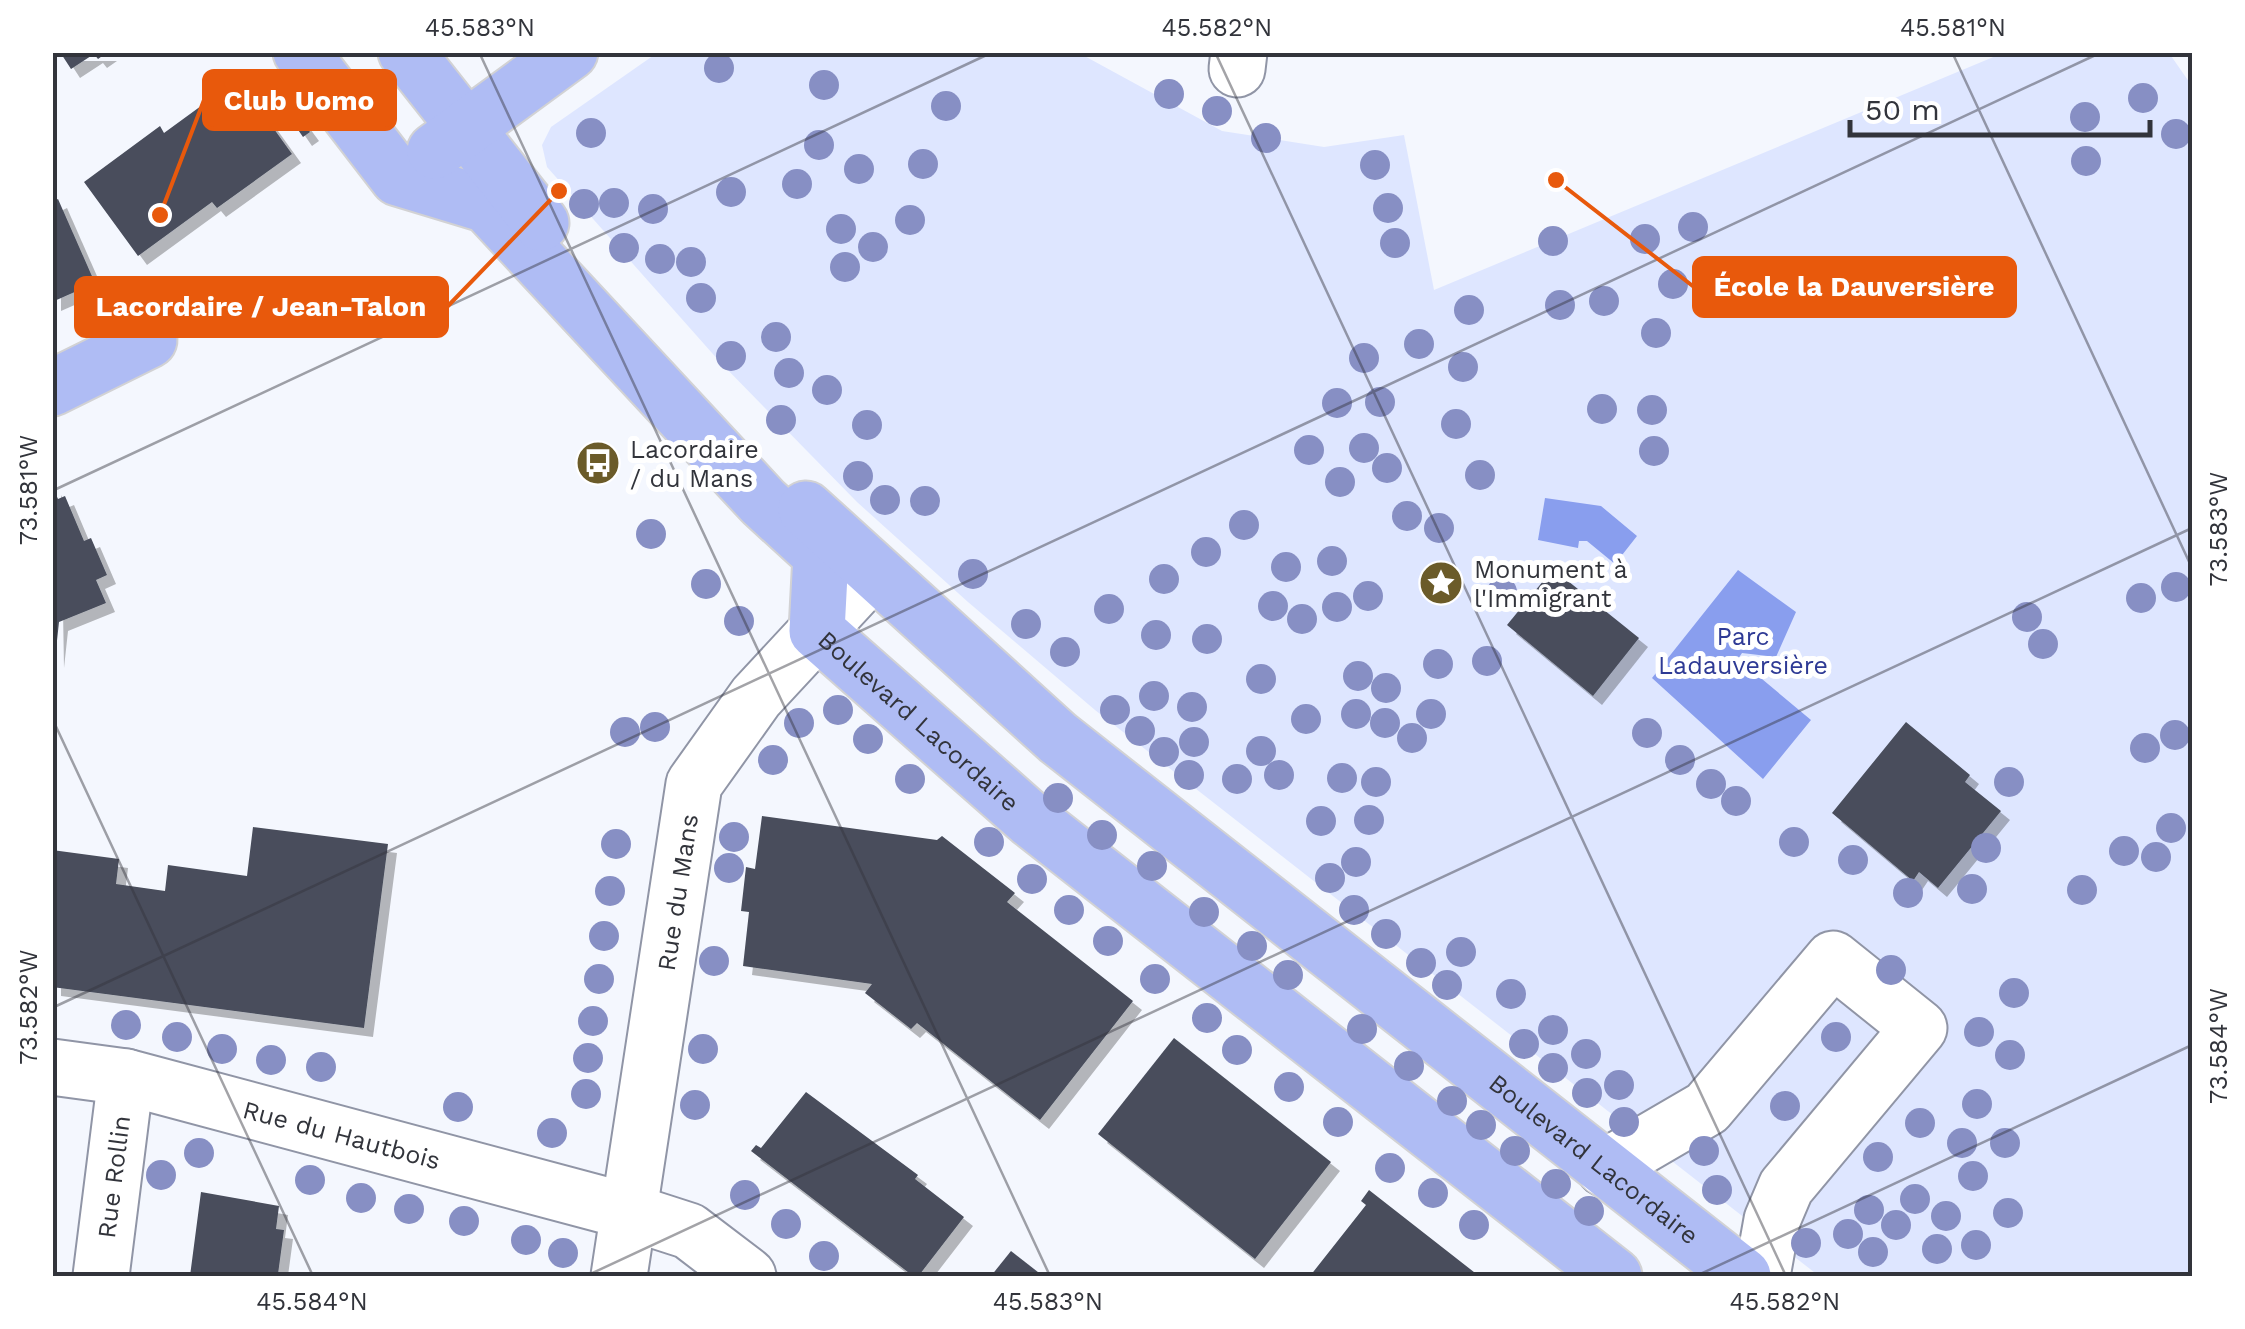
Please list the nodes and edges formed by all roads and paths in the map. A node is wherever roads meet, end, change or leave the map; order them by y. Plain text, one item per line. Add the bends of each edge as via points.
1 (301, 52) edge
2 (406, 52) edge
3 (570, 52) edge
4 (465, 129) junction
5 (398, 178) junction
6 (148, 340) dead end
7 (52, 388) edge
8 (872, 572) junction
9 (817, 631) junction
10 (52, 1067) edge
11 (126, 1077) junction
12 (1604, 1168) junction
13 (627, 1210) junction
14 (100, 1276) edge
15 (619, 1276) edge
16 (748, 1276) edge
17 (1614, 1276) edge
18 (1744, 1276) edge
19 (1762, 1276) edge

1 - 5 main road
2 - 4 main road, Boulevard Lacordaire
3 - 4 main road
4 - 5 main road
4 - 8 main road, Boulevard Lacordaire via 690,393
5 - 9 main road, Boulevard Lacordaire via 487,205 712,448 821,554
6 - 7 main road
8 - 9 street, Rue du Mans
8 - 12 main road, Boulevard Lacordaire via 1100,772
9 - 13 street, Rue du Mans via 756,697 694,784
9 - 17 main road, Boulevard Lacordaire via 1030,818
10 - 11 street, Rue du Hautbois
11 - 13 street, Rue du Hautbois
11 - 14 street, Rue Rollin
12 - 18 main road, Boulevard Lacordaire
12 - 19 street via 1707,1108 1832,959 1918,1028 1786,1187
13 - 15 street, Rue du Mans
13 - 16 street, Rue du Hautbois via 689,1231

